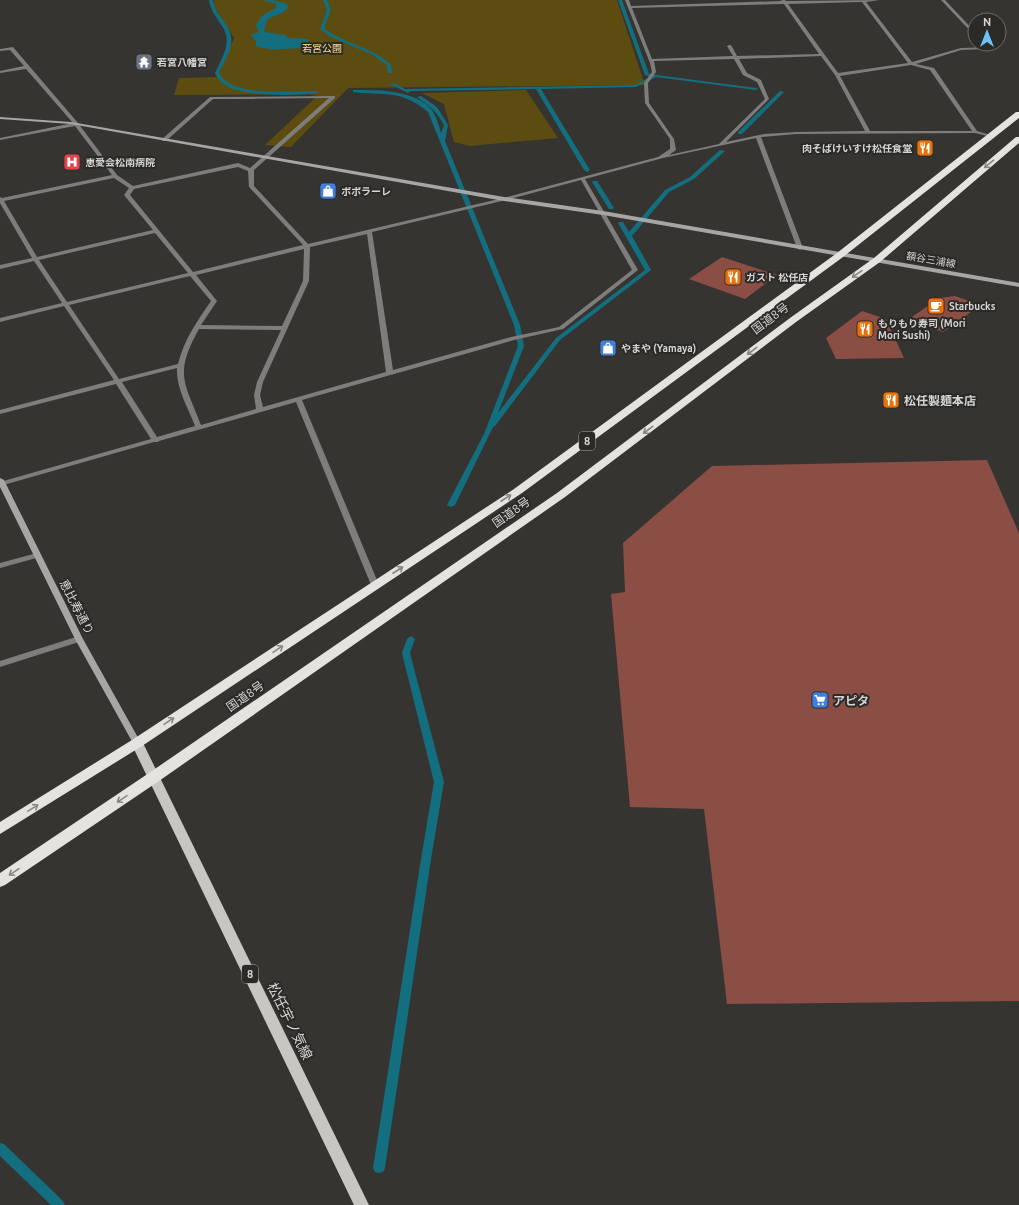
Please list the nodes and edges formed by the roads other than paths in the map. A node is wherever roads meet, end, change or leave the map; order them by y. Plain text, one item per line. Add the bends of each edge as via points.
1 (627, 0) edge
2 (863, 0) edge
3 (878, 0) edge
4 (943, 0) edge
5 (783, 1) edge
6 (707, 2) edge
7 (630, 6) junction
8 (967, 26) edge
9 (729, 46) dead end
10 (967, 49) edge
11 (0, 50) edge
12 (823, 55) junction
13 (735, 58) junction
14 (651, 60) junction
15 (910, 64) junction
16 (28, 67) junction
17 (0, 72) edge
18 (837, 75) junction
19 (1019, 114) edge
20 (0, 118) edge
21 (76, 124) junction
22 (868, 132) junction
23 (976, 132) junction
24 (758, 136) junction
25 (992, 136) junction
26 (0, 139) edge
27 (164, 140) junction
28 (1019, 140) edge
29 (719, 146) junction
30 (265, 158) junction
31 (660, 158) junction
32 (251, 170) junction
33 (115, 176) junction
34 (582, 178) junction
35 (132, 188) junction
36 (1, 199) edge
37 (504, 199) junction
38 (603, 213) junction
39 (157, 231) junction
40 (369, 231) junction
41 (307, 246) junction
42 (800, 248) junction
43 (840, 255) junction
44 (35, 259) junction
45 (877, 260) junction
46 (0, 267) edge
47 (192, 274) junction
48 (1019, 285) edge
49 (65, 304) junction
50 (0, 320) edge
51 (196, 327) junction
52 (284, 328) junction
53 (181, 365) junction
54 (390, 374) junction
55 (119, 381) junction
56 (298, 399) junction
57 (260, 410) junction
58 (0, 412) edge
59 (198, 428) junction
60 (156, 441) junction
61 (1, 483) edge
62 (37, 555) junction
63 (0, 566) edge
64 (375, 585) junction
65 (79, 639) junction
66 (0, 664) edge
67 (137, 743) junction
68 (154, 777) junction
69 (0, 829) edge
70 (0, 881) edge
71 (362, 1205) edge

1 - 7 street
2 - 3 street
2 - 5 street
2 - 15 street
4 - 8 street
5 - 6 street
5 - 12 street
6 - 7 street
7 - 14 street
9 - 13 street
10 - 15 street
11 - 16 street via 11,48
12 - 13 street
12 - 18 street
13 - 14 street
13 - 29 street via 745,74 759,81 768,99
14 - 31 street via 654,72 646,83 647,103 672,139 673,150
15 - 18 street
15 - 23 street via 932,69
16 - 17 street
16 - 21 street
18 - 22 street
19 - 25 highway, 国道8号 / 8
20 - 21 street, 額谷三浦線
21 - 26 street
21 - 27 street, 額谷三浦線
21 - 33 street
22 - 23 street
22 - 24 street
23 - 25 street
24 - 29 street
24 - 42 street
25 - 43 highway, 国道8号 / 8
27 - 30 street, 額谷三浦線
27 - 30 street via 212,98 333,96
28 -> 45 highway, 国道8号 / 8
29 - 31 street
30 - 32 street
30 - 37 street, 額谷三浦線
31 - 34 street
32 - 35 street via 238,165
32 - 41 street via 251,186
33 - 35 street
33 - 36 street
34 - 37 street
34 - 38 street
35 - 39 street via 127,195
36 - 44 street
37 - 38 street, 額谷三浦線
37 - 40 street
38 - 42 street, 額谷三浦線
38 - 54 street via 635,270 561,328 513,338
39 - 44 street
39 - 47 street
40 - 41 street
40 - 54 street
41 - 47 street
41 - 52 street via 306,281
42 - 43 street, 額谷三浦線
43 - 45 street, 額谷三浦線
64 -> 43 highway, 国道8号 / 8 via 518,491
44 - 46 street
44 - 49 street
45 - 48 street, 額谷三浦線
45 -> 68 highway, 国道8号 / 8 via 561,495
47 - 49 street
47 - 51 street via 214,301
49 - 50 street
49 - 55 street
51 - 52 street
51 - 53 street
52 - 57 street via 260,382 257,395
53 - 55 street
53 - 59 street via 180,376
54 - 56 street
55 - 58 street
55 - 60 street
56 - 57 street
56 - 64 street
57 - 59 street
59 - 60 street
60 - 61 street
61 - 62 street, 恵比寿通り
62 - 63 street
62 - 65 street, 恵比寿通り
67 -> 64 highway, 国道8号 / 8
65 - 66 street
65 - 67 street, 恵比寿通り
67 - 68 main road, 松任宇ノ気線 / 8
69 -> 67 highway, 国道8号 / 8
68 -> 70 highway, 国道8号 / 8
68 - 71 main road, 松任宇ノ気線 / 8

